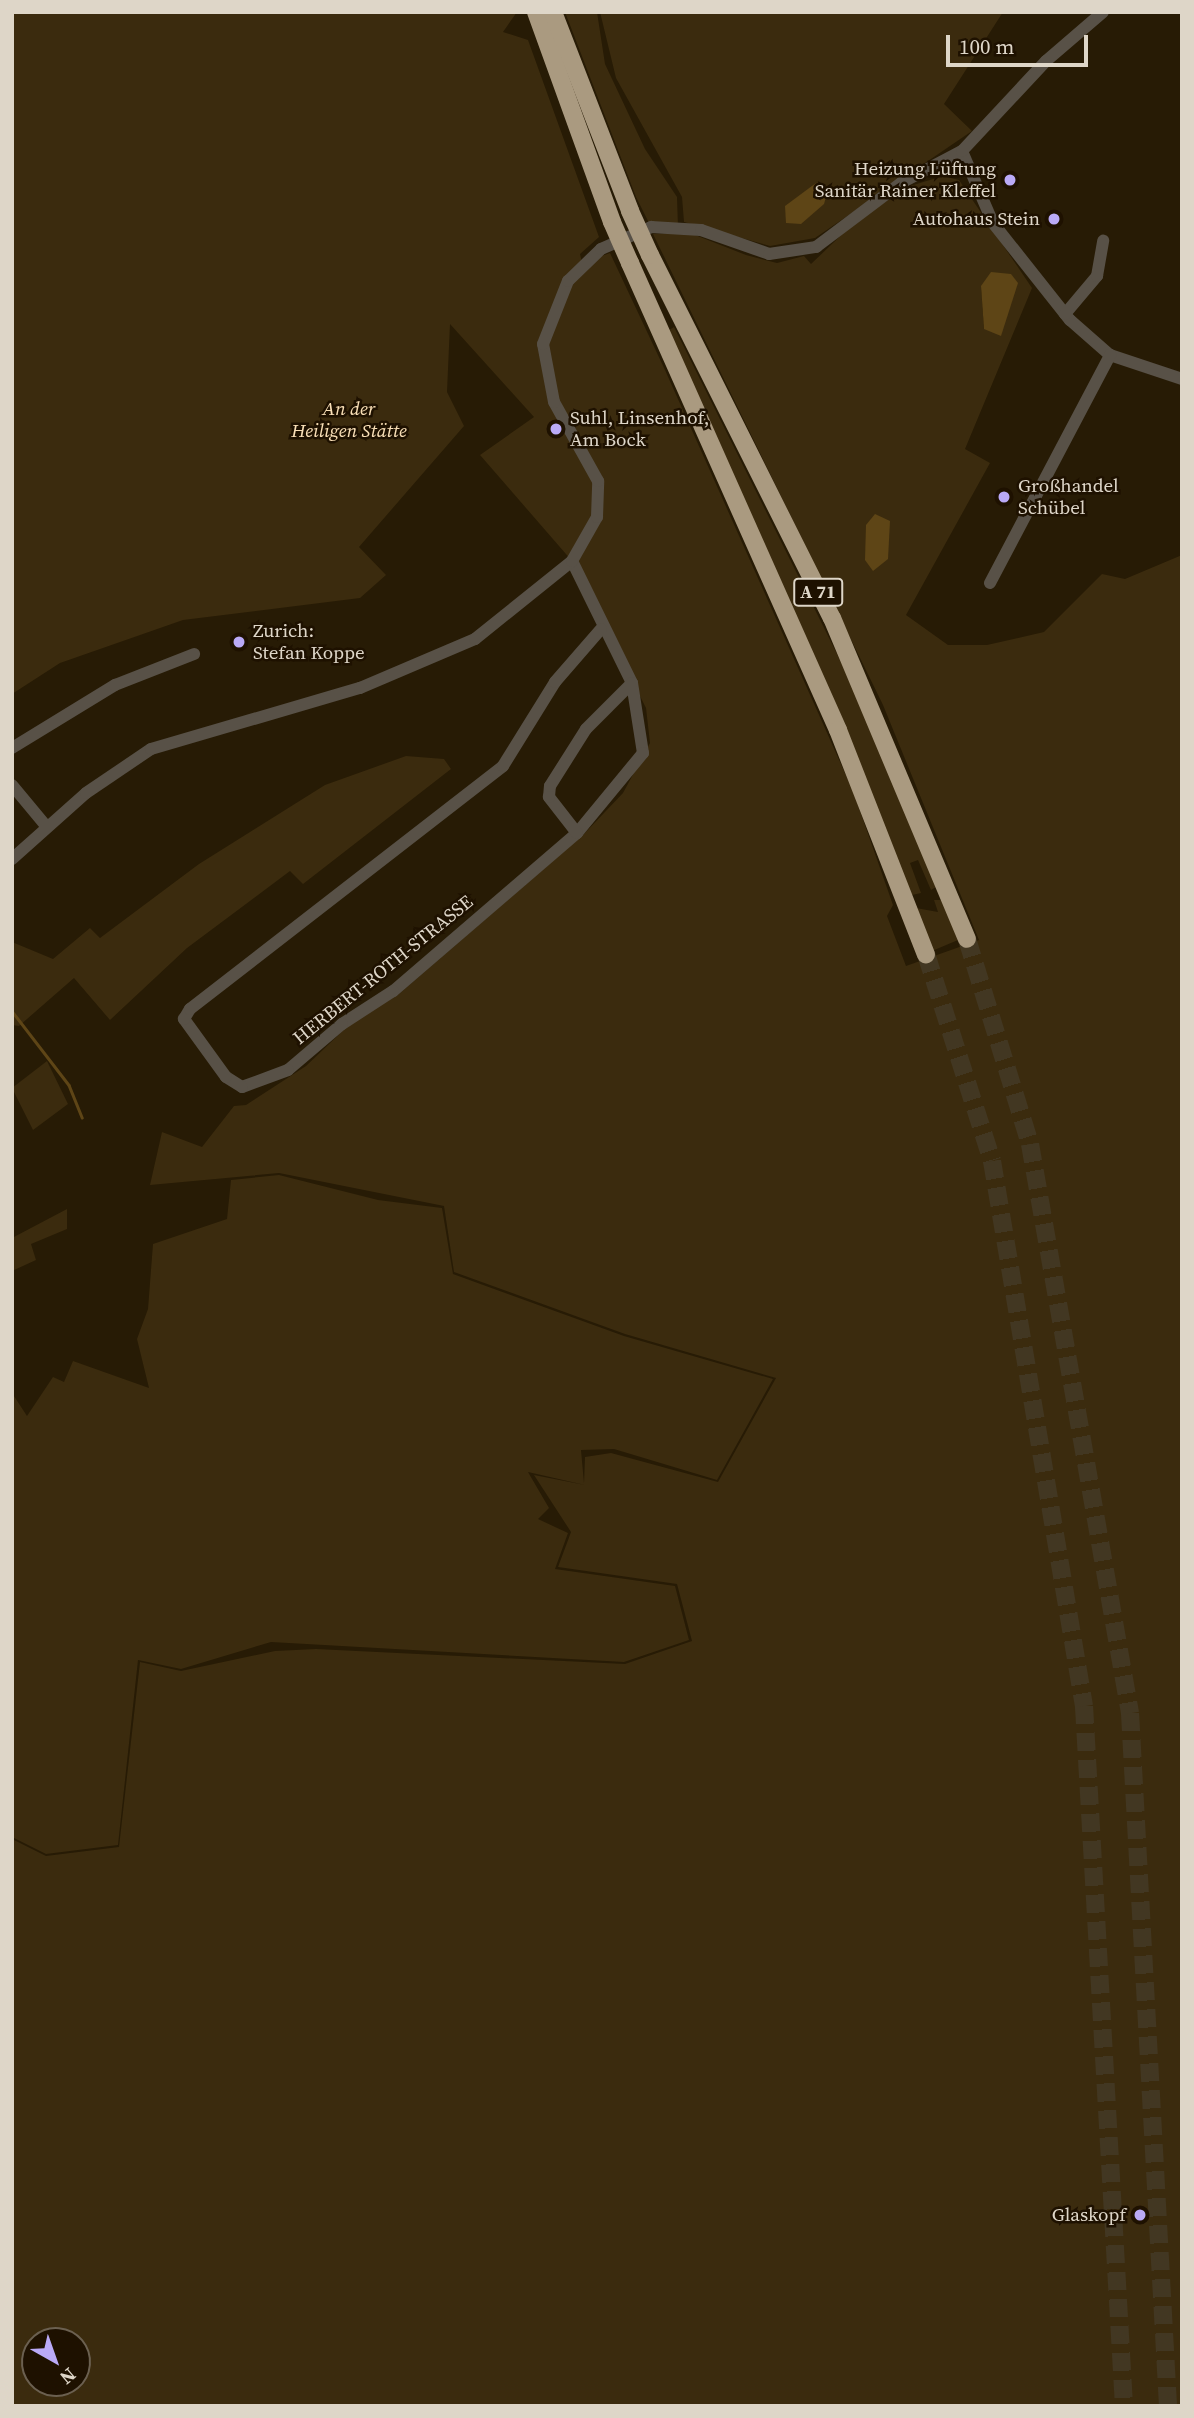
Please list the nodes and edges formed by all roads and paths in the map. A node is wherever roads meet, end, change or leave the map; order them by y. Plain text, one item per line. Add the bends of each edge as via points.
1 (536, 12) edge
2 (553, 12) edge
3 (1103, 12) edge
4 (962, 151) junction
5 (1103, 241) dead end
6 (1065, 314) junction
7 (1110, 355) junction
8 (1182, 379) edge
9 (572, 561) junction
10 (990, 583) dead end
11 (601, 629) junction
12 (194, 654) dead end
13 (632, 682) junction
14 (12, 748) edge
15 (12, 785) edge
16 (46, 826) junction
17 (577, 833) junction
18 (12, 859) edge
19 (967, 939) tunnel mouth
20 (926, 954) tunnel mouth

1 - 20 highway, A 71, bridge via 612,222 833,718
2 - 19 highway, A 71, bridge via 630,211 837,630
3 - 4 street via 1046,61
4 - 6 street via 993,223
4 - 9 street via 901,183 802,253 769,254 701,230 651,227 582,264 551,312 543,344 554,402 598,481 597,517
5 - 6 street via 1097,276
6 - 7 street
7 - 8 street
7 - 10 street
9 - 11 street, HERBERT-ROTH-STRASSE
9 - 16 street via 475,639 360,688 174,738 125,765
11 - 13 street, HERBERT-ROTH-STRASSE
11 - 17 street, HERBERT-ROTH-STRASSE via 555,682 503,766 184,1019 233,1084 242,1087 288,1070 394,991
12 - 14 street via 115,685
13 - 17 street, HERBERT-ROTH-STRASSE via 643,753
13 - 17 street via 586,729 550,786 549,797
15 - 16 street
16 - 18 street

